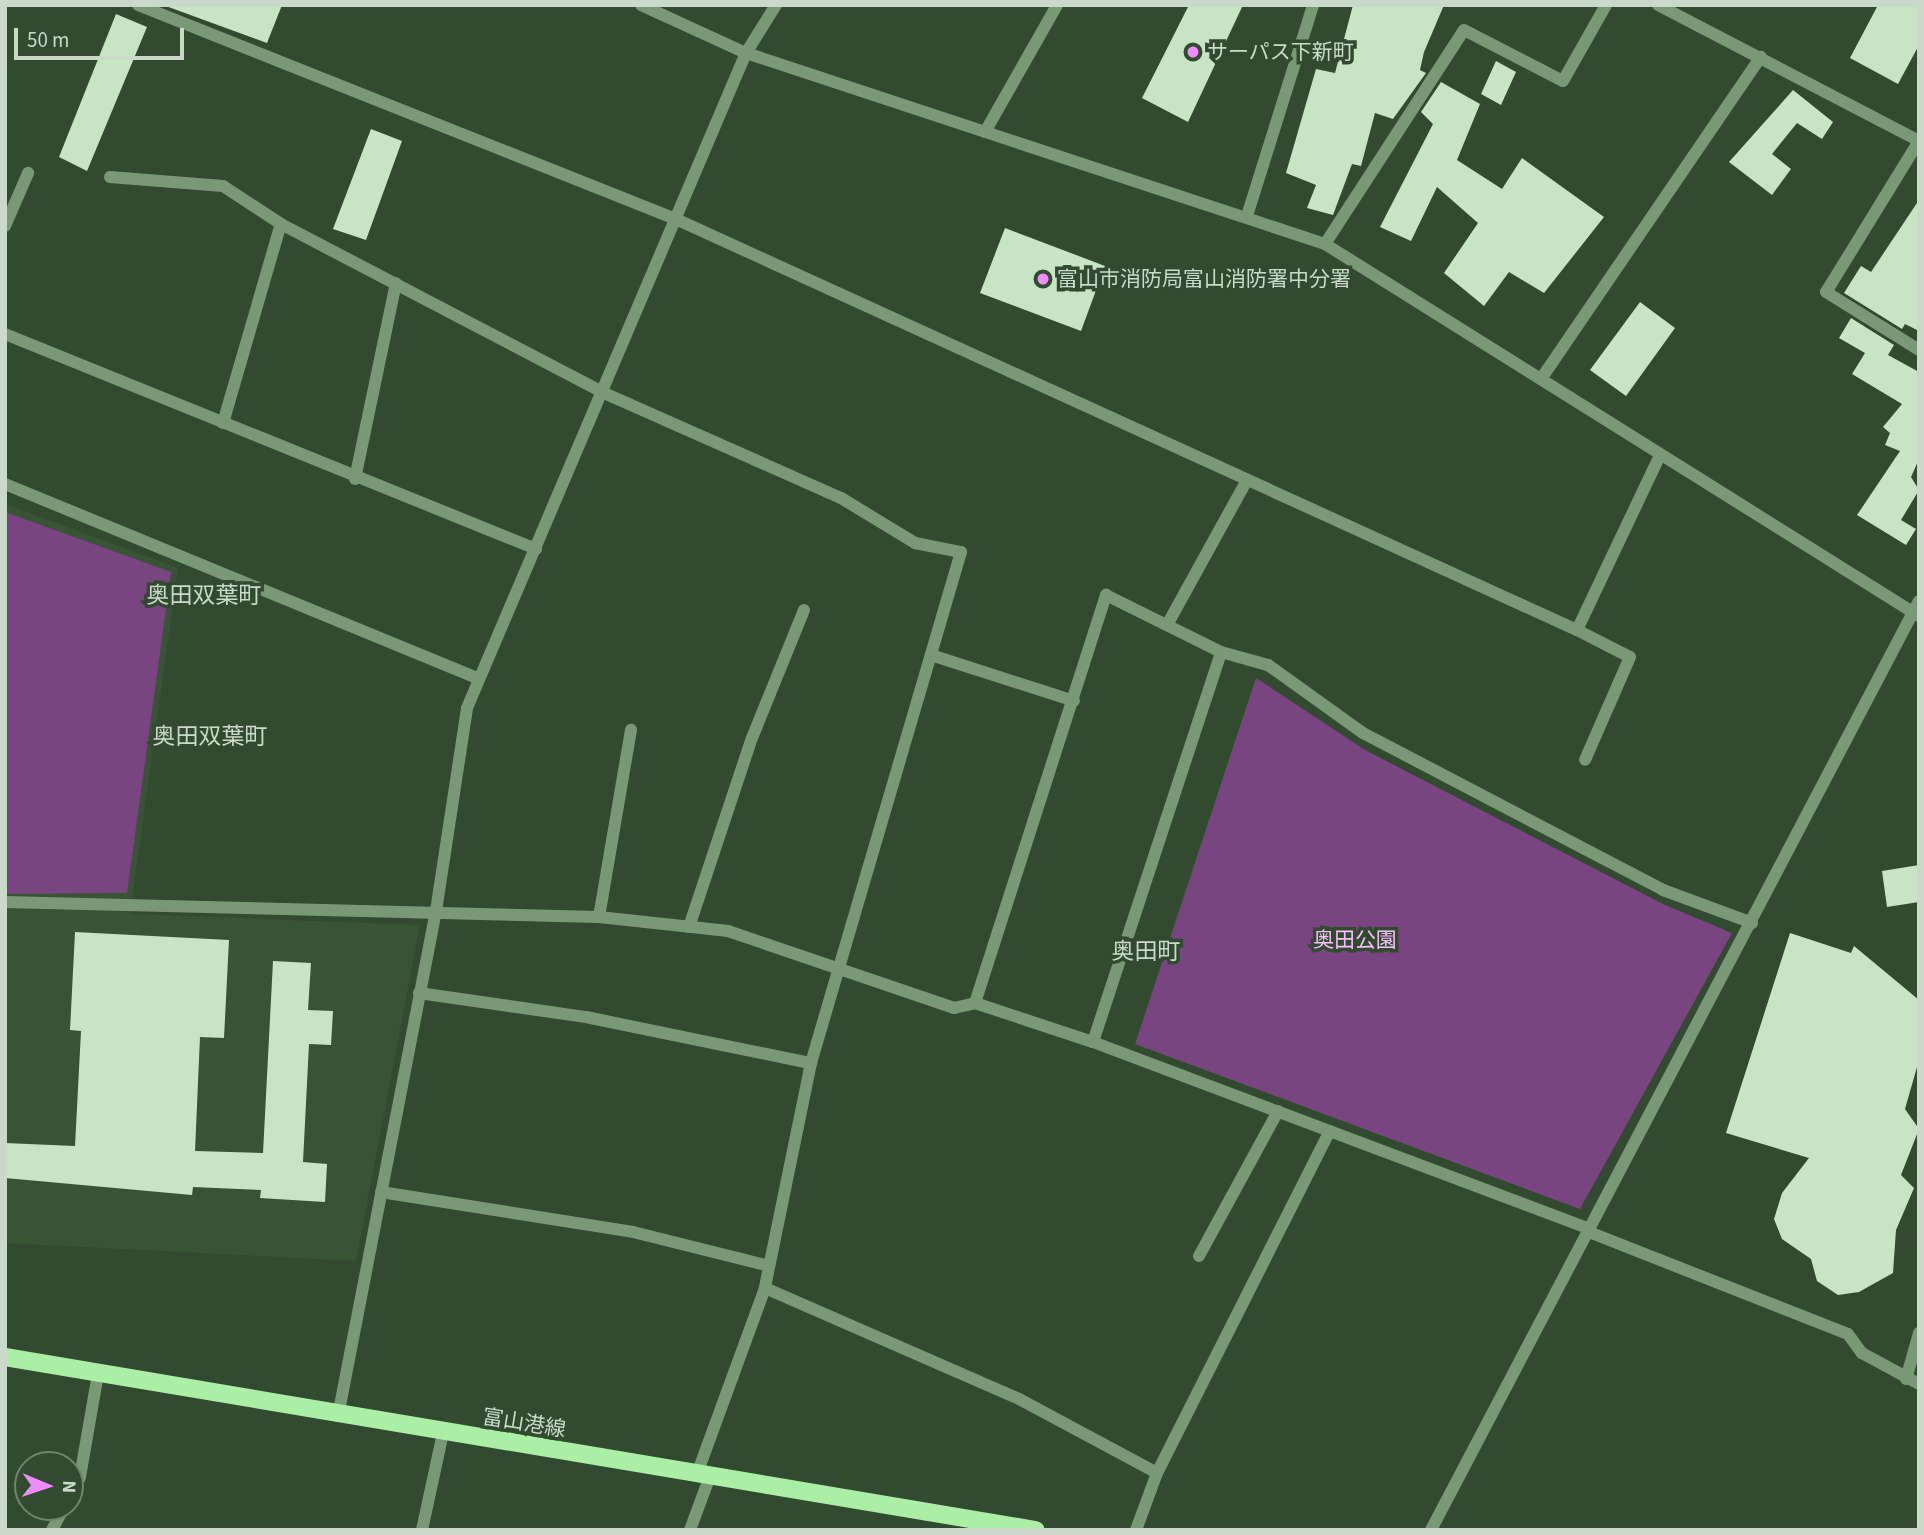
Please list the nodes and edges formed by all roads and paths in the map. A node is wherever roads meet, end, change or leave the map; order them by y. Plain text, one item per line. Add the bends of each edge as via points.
1 (138, 5) edge
2 (641, 5) edge
3 (776, 5) edge
4 (1057, 5) edge
5 (1313, 5) edge
6 (1606, 5) edge
7 (1658, 5) edge
8 (746, 53) junction
9 (1761, 57) junction
10 (985, 132) junction
11 (28, 173) dead end
12 (110, 177) dead end
13 (1247, 216) junction
14 (678, 220) junction
15 (281, 224) junction
16 (5, 226) edge
17 (1325, 244) junction
18 (396, 283) junction
19 (5, 334) edge
20 (1919, 350) edge
21 (1541, 379) junction
22 (604, 393) junction
23 (223, 423) junction
24 (1660, 455) junction
25 (355, 479) junction
26 (1247, 480) junction
27 (5, 484) edge
28 (537, 549) junction
29 (1917, 609) edge
30 (804, 610) dead end
31 (1167, 625) junction
32 (1577, 630) junction
33 (1222, 652) junction
34 (931, 655) junction
35 (477, 678) junction
36 (1074, 701) junction
37 (631, 730) dead end
38 (1585, 760) dead end
39 (5, 902) edge
40 (436, 911) junction
41 (599, 917) junction
42 (1752, 923) junction
43 (688, 927) junction
44 (838, 968) junction
45 (419, 993) junction
46 (975, 1003) junction
47 (1093, 1042) junction
48 (811, 1063) junction
49 (1278, 1111) junction
50 (1330, 1131) junction
51 (381, 1192) junction
52 (1589, 1231) junction
53 (1199, 1256) dead end
54 (769, 1266) junction
55 (765, 1288) junction
56 (1919, 1333) edge
57 (5, 1357) edge
58 (98, 1374) junction
59 (1913, 1382) edge
60 (338, 1416) junction
61 (443, 1433) junction
62 (84, 1454) edge
63 (703, 1474) junction
64 (1157, 1474) junction
65 (1007, 1527) edge
66 (422, 1530) edge
67 (690, 1530) edge
68 (1036, 1530) edge
69 (1136, 1530) edge
70 (1431, 1530) edge

1 - 14 street
2 - 8 street
3 - 8 street
4 - 10 street
5 - 13 street
6 - 17 street via 1563,81 1464,30
7 - 9 street
8 - 10 street
8 - 14 street
9 - 20 street via 1919,141 1826,292
9 - 21 street
10 - 13 street
11 - 16 street
12 - 15 street via 223,186
13 - 17 street
14 - 22 street
14 - 26 street
15 - 18 street
15 - 23 street
17 - 21 street
18 - 22 street
18 - 25 street
19 - 23 street
21 - 24 street
22 - 28 street
22 - 34 street via 841,498 915,543 961,552
23 - 25 street
24 - 29 street
24 - 32 street
25 - 28 street
26 - 31 street
26 - 32 street
27 - 35 street
28 - 35 street
29 - 42 street
30 - 43 street via 752,738
31 - 33 street
31 - 36 street via 1106,595
32 - 38 street via 1630,657
33 - 42 street via 1268,665 1363,733 1663,890
33 - 47 street
34 - 36 street
34 - 44 street
35 - 40 street
36 - 46 street
37 - 41 street
39 - 40 street
40 - 41 street
40 - 45 street
41 - 43 street
42 - 52 street
43 - 44 street via 728,932
44 - 46 street via 954,1008
44 - 48 street
45 - 48 street via 586,1017
45 - 51 street
46 - 47 street
47 - 49 street
48 - 54 street
49 - 50 street
49 - 53 street
50 - 52 street
50 - 64 street
51 - 54 street via 633,1232
51 - 60 street
52 - 59 street via 1848,1334 1862,1353
52 - 70 street
54 - 55 street
55 - 63 street
55 - 64 street via 1021,1400
56 - 59 street
57 - 58 main road, 富山港線
58 - 60 main road, 富山港線
58 - 62 street
60 - 61 main road, 富山港線
61 - 63 main road, 富山港線
61 - 66 street
63 - 65 main road, 富山港線
63 - 67 street
64 - 69 street
65 - 68 main road, 富山港線

